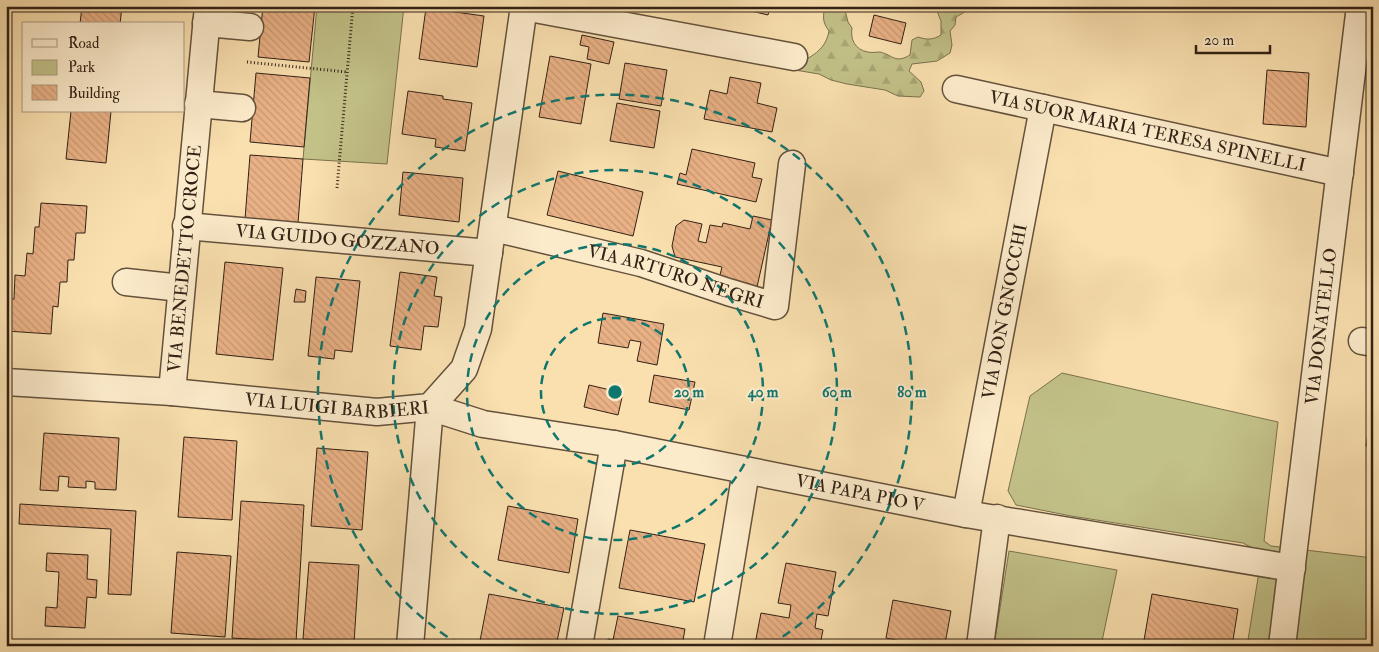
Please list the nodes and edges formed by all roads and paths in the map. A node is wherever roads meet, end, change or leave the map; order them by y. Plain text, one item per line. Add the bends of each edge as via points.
1 (353, 6) edge
2 (1360, 6) edge
3 (524, 7) edge
4 (207, 14) edge
5 (250, 27) dead end
6 (794, 57) dead end
7 (246, 62) dead end
8 (347, 72) junction
9 (956, 89) dead end
10 (198, 104) junction
11 (242, 108) dead end
12 (1043, 108) junction
13 (792, 164) dead end
14 (1340, 173) junction
15 (337, 188) dead end
16 (186, 226) junction
17 (494, 228) junction
18 (489, 254) junction
19 (126, 282) dead end
20 (181, 288) junction
21 (6, 382) edge
22 (172, 392) junction
23 (430, 407) junction
24 (614, 444) junction
25 (746, 471) junction
26 (966, 514) junction
27 (997, 518) junction
28 (1292, 568) junction
29 (410, 646) edge
30 (578, 646) edge
31 (718, 646) edge
32 (980, 646) edge
33 (1282, 646) edge

1 - 8 path
2 - 14 street, VIA DONATELLO
3 - 6 street
3 - 17 street, VIA LUIGI BARBIERI
4 - 5 street
4 - 10 street, VIA BENEDETTO CROCE
7 - 8 path
8 - 15 path
9 - 12 street, VIA SUOR MARIA TERESA SPINELLI
10 - 11 street
10 - 16 street, VIA BENEDETTO CROCE
12 - 14 street, VIA SUOR MARIA TERESA SPINELLI
12 - 26 street, VIA DON GNOCCHI
13 - 17 street, VIA ARTURO NEGRI via 775,306 641,262
14 - 28 street, VIA DONATELLO
16 - 18 street, VIA GUIDO GOZZANO
16 - 20 street, VIA BENEDETTO CROCE
17 - 18 street, VIA LUIGI BARBIERI
18 - 23 street, VIA LUIGI BARBIERI via 478,329 464,369
19 - 20 street
20 - 22 street, VIA BENEDETTO CROCE
21 - 22 street, VIA LUIGI BARBIERI
22 - 23 street, VIA LUIGI BARBIERI via 377,412
23 - 24 street, VIA PAPA PIO V via 483,424
23 - 29 street
24 - 25 street, VIA PAPA PIO V
24 - 30 street
25 - 26 street, VIA PAPA PIO V
25 - 31 street
26 - 27 street, VIA PAPA PIO V
27 - 28 street, VIA PAPA PIO V
27 - 32 street
28 - 33 street, VIA DONATELLO

